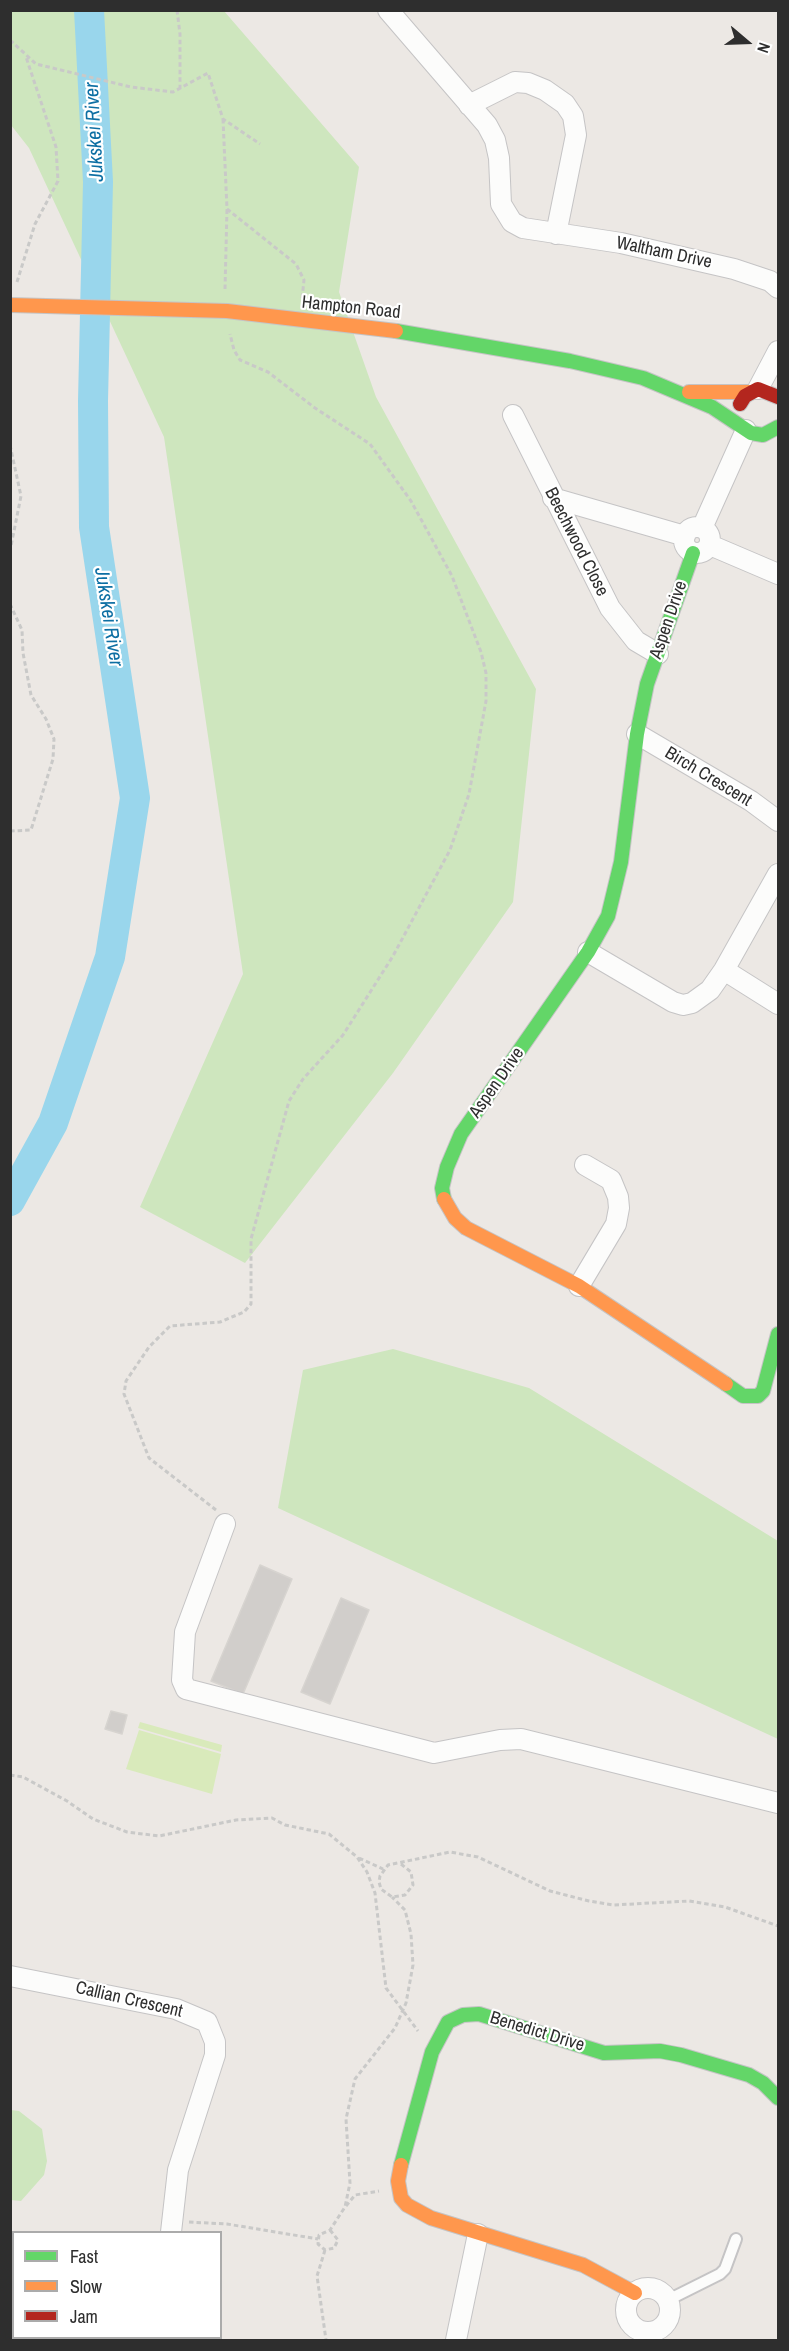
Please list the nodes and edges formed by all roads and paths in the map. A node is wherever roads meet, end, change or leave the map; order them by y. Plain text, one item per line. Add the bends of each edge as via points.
1 (177, 10) edge
2 (388, 10) edge
3 (10, 40) edge
4 (25, 55) junction
5 (180, 90) junction
6 (469, 105) junction
7 (224, 119) junction
8 (260, 144) dead end
9 (227, 209) junction
10 (556, 234) junction
11 (776, 283) edge
12 (16, 284) dead end
13 (10, 305) edge
14 (227, 311) junction
15 (299, 321) junction
16 (778, 351) edge
17 (755, 390) junction
18 (681, 392) junction
19 (778, 397) edge
20 (513, 415) dead end
21 (744, 427) junction
22 (775, 433) edge
23 (10, 445) edge
24 (553, 498) junction
25 (697, 540) junction
26 (10, 551) edge
27 (778, 574) edge
28 (10, 604) edge
29 (658, 654) junction
30 (637, 734) junction
31 (778, 821) edge
32 (10, 831) edge
33 (778, 874) edge
34 (588, 952) junction
35 (724, 970) junction
36 (778, 1004) edge
37 (585, 1165) dead end
38 (579, 1286) junction
39 (778, 1334) edge
40 (225, 1524) joint
41 (10, 1775) edge
42 (778, 1803) edge
43 (357, 1857) junction
44 (401, 1864) junction
45 (383, 1870) junction
46 (392, 1897) junction
47 (778, 1926) edge
48 (10, 1976) edge
49 (404, 2010) junction
50 (432, 2052) junction
51 (778, 2098) edge
52 (401, 2198) junction
53 (345, 2207) junction
54 (172, 2227) edge
55 (330, 2230) junction
56 (478, 2234) junction
57 (318, 2239) junction
58 (736, 2239) dead end
59 (325, 2250) junction
60 (635, 2293) junction
61 (668, 2300) junction
62 (326, 2340) edge
63 (456, 2340) edge

1 - 5 path
2 - 6 street, Waltham Drive
3 - 4 path
4 - 5 path via 36,64 131,87
4 - 12 path via 56,147 58,181 34,224
5 - 7 path via 208,73
6 - 10 street, Waltham Drive via 487,124 495,140 501,204 506,216 523,228
6 - 10 street via 514,82 528,82 565,104 573,116 576,135
7 - 8 path
7 - 9 path
9 - 14 path
9 - 15 path via 299,269 304,280
10 - 11 street, Waltham Drive via 621,243 734,269
13 - 14 street, Hampton Road
14 - 15 street, Hampton Road
14 - 40 path via 232,344 240,360 268,372 370,444 411,501 452,576 481,652 486,682 479,748 464,815 450,850 393,956 343,1035 303,1079 289,1101 251,1239 251,1304 244,1312 220,1322 170,1326 149,1347 126,1381 124,1394 149,1458 218,1511
15 - 18 street, Hampton Road via 431,335 491,346 611,370
16 - 17 street
17 - 18 street, Hampton Road
17 - 19 street, Hampton Road via 766,390
17 - 21 street via 741,402 739,417
18 - 21 street, Hampton Road
20 - 24 street, Beechwood Close
21 - 22 street, Hampton Road via 757,435
21 - 25 street, Aspen Drive
23 - 26 path via 21,496
24 - 25 street
24 - 29 street, Beechwood Close via 596,584 621,624 636,641
25 - 27 street
25 - 29 street, Aspen Drive
28 - 32 path via 22,630 22,653 31,695 54,739 53,759 31,830
29 - 30 street, Aspen Drive via 647,684
30 - 31 street, Birch Crescent
30 - 34 street, Aspen Drive via 614,898
33 - 35 street
34 - 35 street via 683,1005 702,997
34 - 38 street, Aspen Drive via 461,1134 442,1188 445,1203 466,1228
35 - 36 street
37 - 38 street via 611,1180 619,1208 613,1230
38 - 39 street, Aspen Drive via 750,1398 763,1391
40 - 42 street via 185,1632 182,1680 186,1689 425,1751 443,1752 521,1739
41 - 43 path via 23,1777 93,1819 127,1832 159,1836 236,1820 272,1818 285,1825 329,1834
43 - 45 path
43 - 49 path via 375,1893 386,1988
44 - 45 path via 394,1863
44 - 46 path via 411,1872 413,1885 405,1895
44 - 47 path via 450,1852 478,1857 550,1891 589,1901 613,1905 689,1901
45 - 46 path via 381,1889
46 - 49 path via 405,1910 411,1934 413,1965
48 - 54 street, Callian Crescent via 176,2009 207,2022 215,2042 215,2055 178,2170
49 - 50 path
49 - 53 path via 395,2028 355,2079 346,2119 350,2183
50 - 51 street, Benedict Drive via 448,2022 463,2015 479,2014 604,2053 660,2051 681,2055 749,2075
50 - 52 street, Benedict Drive via 401,2165
52 - 53 path via 380,2191 366,2192 355,2195
52 - 56 street via 431,2218
53 - 55 path
54 - 57 path via 227,2224
55 - 57 path via 322,2232
55 - 59 path via 337,2236 337,2244
56 - 60 street via 583,2265
56 - 63 street
57 - 59 path
58 - 61 lane via 720,2274
59 - 62 path via 317,2276
60 - 61 street via 649,2288
60 - 61 street via 629,2299 627,2316 631,2324 646,2332 667,2322

